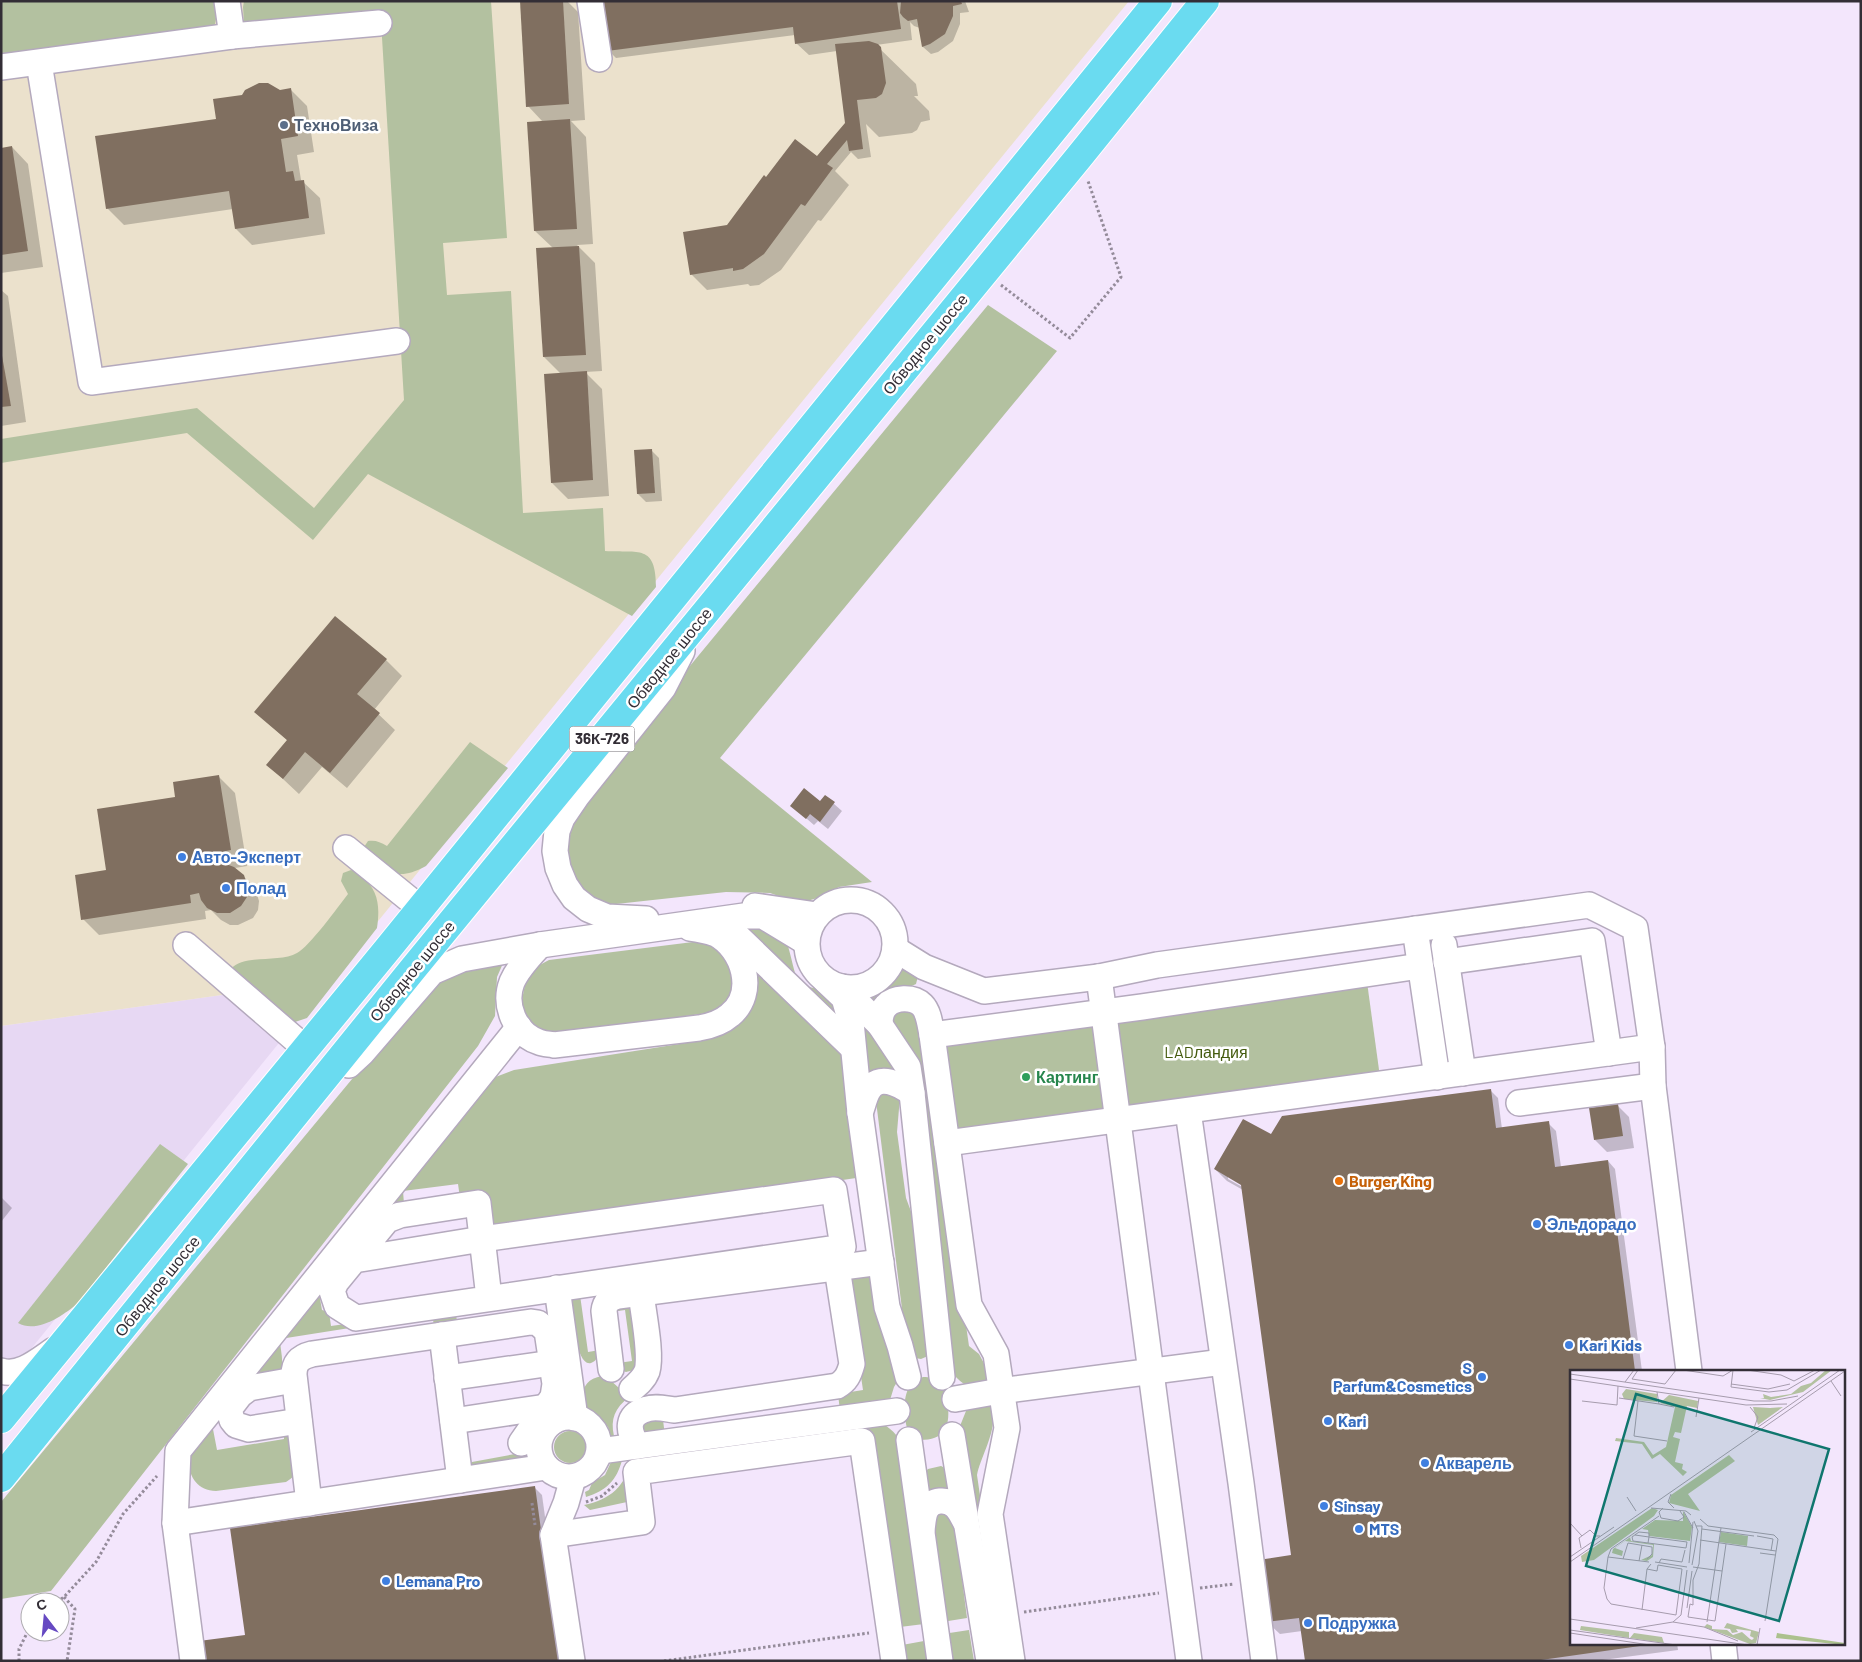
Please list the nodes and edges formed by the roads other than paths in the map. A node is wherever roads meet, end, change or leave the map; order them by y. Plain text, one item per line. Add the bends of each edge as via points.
1 (227, 1) edge
2 (590, 1) edge
3 (1140, 1) edge
4 (1158, 1) edge
5 (1205, 1) edge
6 (379, 24) dead end
7 (232, 36) junction
8 (599, 59) dead end
9 (39, 63) junction
10 (1, 67) edge
11 (1106, 68) junction
12 (397, 341) dead end
13 (694, 627) junction
14 (346, 848) dead end
15 (420, 908) junction
16 (817, 915) junction
17 (720, 920) junction
18 (678, 926) junction
19 (1441, 926) junction
20 (1414, 929) junction
21 (806, 942) junction
22 (186, 945) dead end
23 (540, 945) junction
24 (895, 949) junction
25 (1446, 962) junction
26 (1420, 966) junction
27 (928, 968) junction
28 (1099, 977) junction
29 (834, 984) junction
30 (910, 998) junction
31 (1103, 1012) junction
32 (880, 1025) junction
33 (519, 1028) junction
34 (932, 1035) junction
35 (1652, 1046) junction
36 (852, 1047) junction
37 (305, 1048) junction
38 (1609, 1053) junction
39 (1463, 1073) junction
40 (1437, 1077) junction
41 (1652, 1086) junction
42 (912, 1093) junction
43 (1519, 1104) dead end
44 (302, 1106) junction
45 (1188, 1111) junction
46 (860, 1113) junction
47 (1117, 1121) junction
48 (947, 1143) junction
49 (482, 1240) junction
50 (354, 1260) junction
51 (881, 1262) junction
52 (837, 1268) junction
53 (557, 1288) junction
54 (641, 1293) junction
55 (489, 1298) junction
56 (442, 1335) junction
57 (62, 1344) junction
58 (1223, 1362) junction
59 (560, 1369) junction
60 (611, 1369) junction
61 (1689, 1370) edge
62 (1, 1371) edge
63 (1152, 1371) junction
64 (908, 1377) junction
65 (942, 1377) junction
66 (447, 1378) junction
67 (294, 1380) junction
68 (632, 1390) junction
69 (1000, 1391) junction
70 (955, 1399) junction
71 (546, 1407) junction
72 (653, 1408) junction
73 (896, 1411) junction
74 (1, 1418) edge
75 (575, 1418) junction
76 (299, 1421) junction
77 (453, 1421) junction
78 (952, 1435) junction
79 (909, 1440) junction
80 (521, 1443) dead end
81 (638, 1446) junction
82 (600, 1451) junction
83 (546, 1467) junction
84 (1, 1478) edge
85 (573, 1478) junction
86 (460, 1480) junction
87 (309, 1503) junction
88 (965, 1521) junction
89 (175, 1523) junction
90 (553, 1535) junction
91 (922, 1535) junction
92 (1723, 1644) edge
93 (192, 1661) edge
94 (572, 1661) edge
95 (894, 1661) edge
96 (940, 1661) edge
97 (989, 1661) edge
98 (1012, 1661) edge
99 (1189, 1661) edge
100 (1264, 1661) edge
101 (1725, 1661) edge

1 - 7 lane
2 - 8 lane
3 - 11 main road
4 - 11 main road, Обводное шоссе / 36К-726
5 - 13 main road, Обводное шоссе / 36К-726
6 - 7 lane
7 - 9 lane
9 - 10 lane
9 - 12 lane via 91,382
11 - 15 main road, Обводное шоссе / 36К-726
13 - 16 lane via 663,688 562,818 555,851 565,886 588,909 607,917 641,920 753,906
13 - 44 main road, Обводное шоссе / 36К-726
14 - 15 lane
15 - 37 main road, Обводное шоссе / 36К-726
16 - 21 lane via 809,928
16 - 24 lane via 841,900 869,903 890,922
17 - 18 lane
17 - 21 lane via 763,916
17 - 36 lane
18 - 23 lane
18 - 33 lane via 716,934 731,945 742,964 745,989 741,1002 716,1024 554,1045 526,1036
19 - 20 lane
19 - 25 lane
19 - 35 lane via 1589,905 1635,928
20 - 26 lane
20 - 28 lane
21 - 29 lane via 808,957 815,970
22 - 37 lane
23 - 33 lane via 512,982 510,1011
23 - 44 lane via 462,959 432,972 362,1054
24 - 27 lane
24 - 29 lane via 884,974 874,982 850,988
25 - 38 lane via 1592,941
25 - 39 lane
26 - 31 lane
26 - 40 lane
27 - 28 lane via 984,991
27 - 30 lane
28 - 31 lane
29 - 32 lane
29 - 36 lane via 844,998 851,1022
30 - 32 lane via 896,1000 886,1006
30 - 34 lane via 926,1011
31 - 34 lane
31 - 47 lane
32 - 42 lane via 908,1067
33 - 89 lane via 178,1451
34 - 48 lane
35 - 38 lane
35 - 41 lane
36 - 46 lane
37 - 57 main road, Обводное шоссе / 36К-726
38 - 39 lane
39 - 40 lane
40 - 45 lane
41 - 43 lane
41 - 61 lane
42 - 46 lane via 900,1084 880,1082 869,1089
42 - 65 lane
44 - 84 main road, Обводное шоссе / 36К-726
45 - 47 lane
45 - 58 lane
46 - 51 lane
47 - 48 lane
47 - 63 lane
48 - 69 lane via 969,1305 996,1354
49 - 50 lane
49 - 50 lane via 478,1203 400,1215 387,1220
49 - 53 lane via 834,1190 843,1247
49 - 55 lane
50 - 55 lane via 332,1291 336,1306 356,1318
51 - 52 lane
51 - 64 lane via 887,1307
52 - 54 lane
52 - 72 lane via 852,1364 844,1382 837,1386 675,1410
53 - 55 lane
53 - 59 lane
54 - 60 lane via 618,1296 605,1304
54 - 68 lane via 647,1369 644,1378
56 - 59 lane via 538,1323 547,1330
56 - 66 lane
56 - 67 lane via 304,1356 294,1366
57 - 62 lane via 30,1367 8,1373
57 - 74 main road, Обводное шоссе / 36К-726
58 - 63 lane
58 - 100 lane
59 - 60 lane
59 - 66 lane
59 - 71 lane via 553,1397
59 - 75 lane
60 - 68 lane
63 - 69 lane
63 - 99 lane
64 - 65 lane via 931,1371
64 - 73 lane via 899,1387
65 - 70 lane via 952,1387
66 - 77 lane
67 - 76 lane
67 - 76 lane via 249,1388 235,1401 230,1413 236,1425 250,1429
68 - 72 lane
69 - 70 lane
69 - 98 lane via 1007,1428 990,1514
70 - 78 lane via 956,1422
71 - 77 lane
71 - 80 lane
72 - 81 lane via 637,1413 632,1420 629,1428 631,1437
73 - 79 lane via 898,1424
73 - 81 lane
75 - 82 lane via 589,1424 596,1432
75 - 83 lane via 561,1418 545,1430 539,1448
76 - 87 lane
77 - 86 lane
78 - 79 lane via 945,1442 924,1448
78 - 88 lane
79 - 91 lane
81 - 82 lane
82 - 85 lane via 591,1469
83 - 85 lane via 563,1477
83 - 86 lane
85 - 90 lane
86 - 87 lane
87 - 89 lane
88 - 91 lane via 951,1502 940,1500 932,1503 926,1511
88 - 97 lane
89 - 93 lane
90 - 94 lane
90 - 95 lane via 642,1522 628,1475 862,1441
91 - 96 lane
92 - 101 lane

